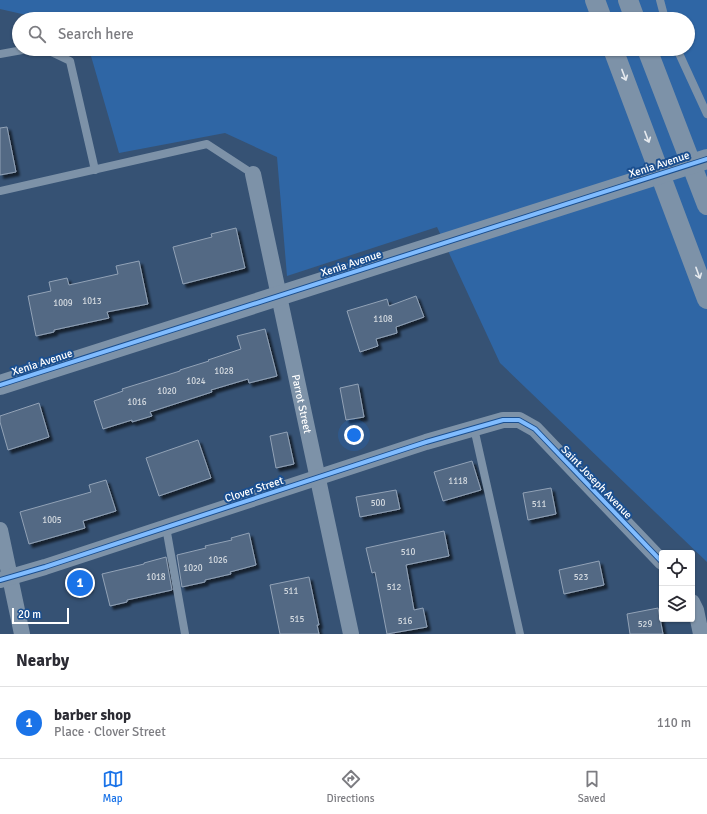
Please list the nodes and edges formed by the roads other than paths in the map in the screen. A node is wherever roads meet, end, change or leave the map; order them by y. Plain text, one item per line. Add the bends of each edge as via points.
1 (595, 0) edge
2 (628, 0) edge
3 (660, 0) edge
4 (599, 12) edge
5 (632, 12) edge
6 (663, 12) edge
7 (12, 52) edge
8 (0, 54) edge
9 (58, 56) edge
10 (617, 56) edge
11 (650, 56) edge
12 (680, 56) edge
13 (707, 114) edge
14 (707, 159) edge
15 (95, 170) junction
16 (253, 174) joint
17 (0, 191) edge
18 (707, 205) edge
19 (279, 296) junction
20 (707, 299) edge
21 (0, 385) edge
22 (516, 419) joint
23 (474, 428) junction
24 (317, 478) junction
25 (166, 527) junction
26 (0, 530) edge
27 (659, 559) edge
28 (5, 578) edge
29 (695, 608) edge
30 (22, 634) edge
31 (185, 634) edge
32 (351, 634) edge
33 (520, 634) edge
34 (701, 634) edge

1 - 4 street
2 - 5 street
3 - 6 lane
7 - 8 lane
9 - 15 lane via 70,62
10 -> 20 street
11 - 18 street
12 - 13 lane
14 - 19 street, Xenia Avenue
15 - 16 lane via 207,144
15 - 17 lane
16 - 19 street, Parrot Street
19 - 21 street, Xenia Avenue
19 - 24 street, Parrot Street
22 - 23 street, Clover Street
22 - 27 street, Saint Joseph Avenue via 535,429
23 - 24 street, Clover Street
23 - 33 lane
24 - 25 street, Clover Street
24 - 32 street, Parrot Street
25 - 28 street, Clover Street
25 - 31 lane
26 - 28 street
28 - 30 street
29 - 34 street

